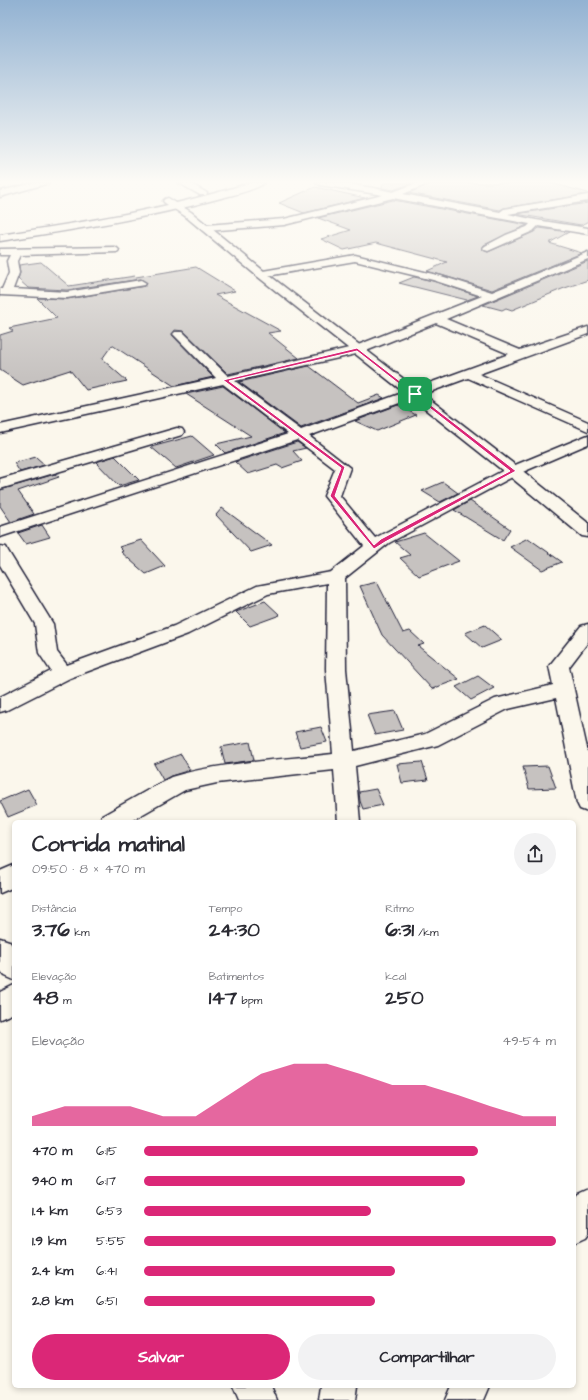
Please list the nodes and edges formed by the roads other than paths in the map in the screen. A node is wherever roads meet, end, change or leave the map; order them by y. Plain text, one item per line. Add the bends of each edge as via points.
1 (230, 248) edge
2 (114, 250) dead end
3 (0, 252) edge
4 (16, 252) junction
5 (588, 255) edge
6 (261, 274) junction
7 (141, 283) dead end
8 (3, 293) edge
9 (492, 295) junction
10 (436, 319) junction
11 (588, 330) edge
12 (179, 334) dead end
13 (357, 350) junction
14 (521, 355) junction
15 (469, 374) junction
16 (225, 380) junction
17 (415, 394) junction
18 (588, 427) edge
19 (0, 428) edge
20 (178, 432) dead end
21 (299, 435) junction
22 (588, 439) edge
23 (513, 471) junction
24 (0, 484) edge
25 (0, 532) edge
26 (588, 532) edge
27 (374, 548) junction
28 (0, 551) edge
29 (336, 576) junction
30 (588, 630) edge
31 (63, 673) junction
32 (564, 689) junction
33 (0, 706) edge
34 (344, 762) junction
35 (588, 803) edge
36 (114, 820) edge
37 (349, 820) edge
38 (12, 876) edge
39 (0, 883) edge
40 (0, 949) edge
41 (12, 965) edge
42 (12, 998) edge
43 (0, 1007) edge
44 (588, 1205) edge
45 (576, 1224) edge
46 (252, 1388) edge
47 (340, 1388) edge
48 (471, 1388) edge
49 (259, 1400) edge
50 (337, 1400) edge
51 (463, 1400) edge

1 - 6 street
2 - 4 street
3 - 4 street
4 - 8 street via 12,261 14,274
5 - 9 street
6 - 9 street via 355,258 437,278
6 - 13 street
7 - 8 street via 67,295
9 - 10 street
10 - 13 street
10 - 14 street
11 - 14 street
12 - 16 street
13 - 16 street
13 - 17 street
14 - 15 street
15 - 17 street
15 - 18 street via 528,398
16 - 19 street
16 - 21 street
17 - 21 street
17 - 23 street
20 - 24 street
21 - 25 street
21 - 27 street via 343,468 332,496
22 - 23 street
23 - 26 street
23 - 27 street via 383,540
27 - 29 street
28 - 31 street via 44,624 48,653
29 - 31 street via 263,590 181,630
29 - 34 street via 336,669
30 - 32 street via 559,666
31 - 33 street
32 - 34 street via 502,704 431,740
32 - 35 street
34 - 36 street via 217,775 179,783
34 - 37 street
38 - 39 street
40 - 41 street
42 - 43 street
44 - 45 street
46 - 49 street
47 - 50 street
48 - 51 street

